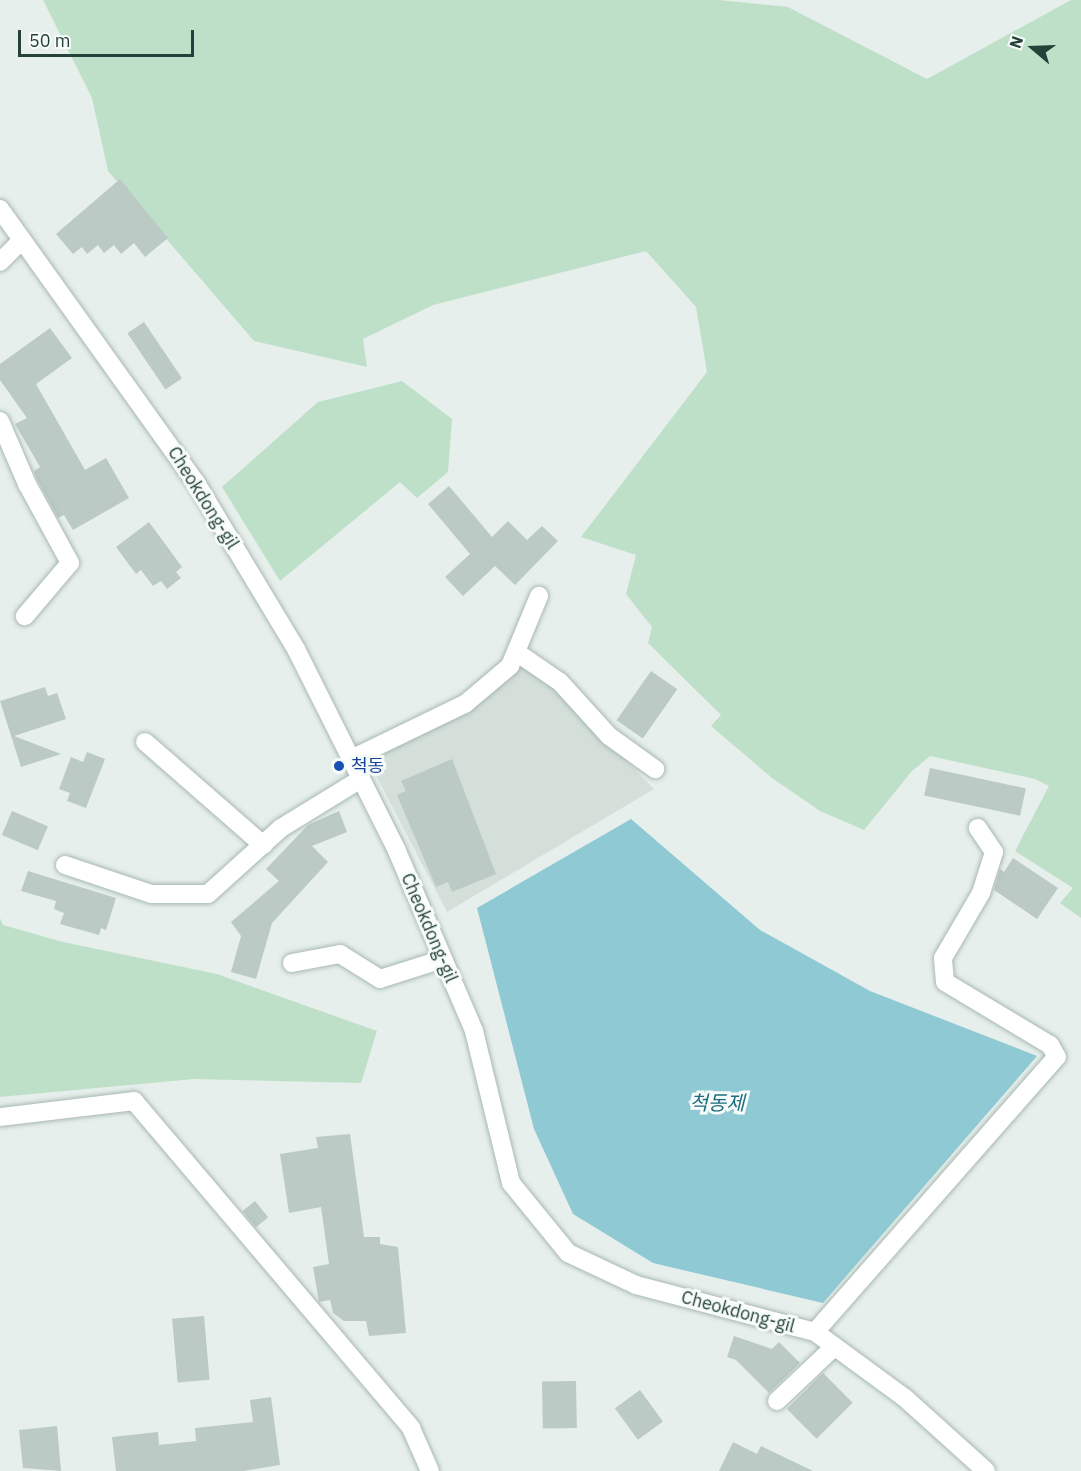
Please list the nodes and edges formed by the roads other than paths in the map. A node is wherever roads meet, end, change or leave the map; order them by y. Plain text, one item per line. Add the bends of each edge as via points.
1 (0, 209) edge
2 (22, 240) junction
3 (0, 262) edge
4 (0, 421) edge
5 (539, 596) dead end
6 (25, 616) dead end
7 (516, 652) junction
8 (144, 741) dead end
9 (351, 759) junction
10 (655, 769) dead end
11 (361, 779) junction
12 (978, 828) dead end
13 (262, 845) junction
14 (65, 865) dead end
15 (443, 959) junction
16 (292, 963) dead end
17 (0, 1116) edge
18 (815, 1332) junction
19 (834, 1347) junction
20 (777, 1401) dead end
21 (430, 1471) edge
22 (986, 1471) edge

1 - 2 street, Cheokdong-gil
2 - 3 street
2 - 9 street, Cheokdong-gil via 195,481 296,649
4 - 6 street via 27,484 70,563
5 - 7 street
7 - 9 street via 510,666 465,704
7 - 10 street via 560,682 609,736
8 - 13 street
9 - 11 street, Cheokdong-gil
11 - 13 street via 281,828
11 - 15 street, Cheokdong-gil
12 - 18 street via 994,852 981,893 943,958 945,982 1050,1045 1058,1057
13 - 14 street via 208,894 151,894
15 - 16 street via 380,979 340,954
15 - 18 street, Cheokdong-gil via 474,1031 511,1183 568,1253 636,1285
17 - 21 street via 134,1101 411,1428
18 - 19 street, Cheokdong-gil
19 - 20 street
19 - 22 street, Cheokdong-gil via 905,1398

